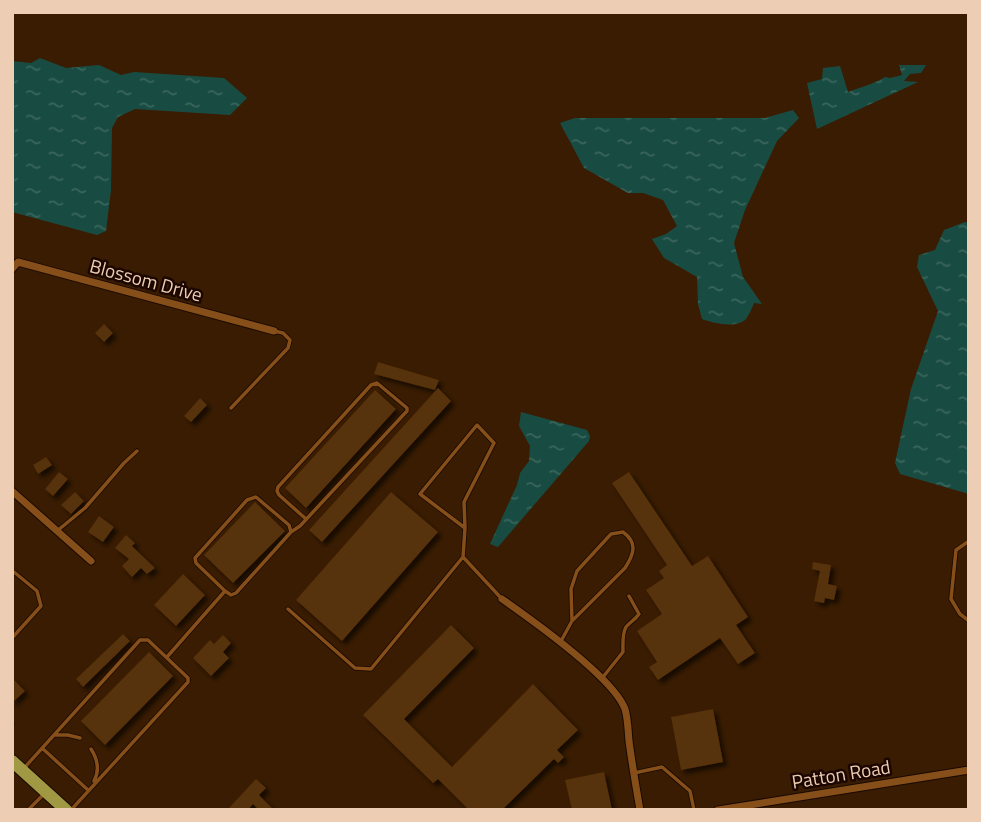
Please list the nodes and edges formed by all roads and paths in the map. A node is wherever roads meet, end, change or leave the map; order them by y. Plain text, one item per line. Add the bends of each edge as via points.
1 (12, 269) edge
2 (274, 331) joint
3 (231, 408) dead end
4 (137, 451) dead end
5 (12, 491) edge
6 (306, 519) junction
7 (465, 528) junction
8 (57, 531) junction
9 (291, 532) junction
10 (969, 541) edge
11 (463, 557) junction
12 (91, 561) dead end
13 (12, 574) edge
14 (225, 591) junction
15 (629, 596) dead end
16 (502, 599) joint
17 (288, 609) dead end
18 (572, 621) junction
19 (969, 621) edge
20 (12, 638) edge
21 (560, 643) junction
22 (167, 657) junction
23 (601, 678) junction
24 (55, 735) junction
25 (80, 738) dead end
26 (42, 748) junction
27 (91, 749) dead end
28 (17, 766) edge
29 (969, 770) edge
30 (634, 773) junction
31 (90, 788) junction
32 (46, 792) junction
33 (28, 810) edge
34 (69, 810) edge
35 (640, 810) edge
36 (694, 810) edge
37 (718, 810) edge

1 - 2 street, Blossom Drive via 18,262
2 - 3 lane via 290,340 288,348
4 - 8 lane via 85,508
5 - 8 street
6 - 6 lane via 407,411 377,383 278,487 279,495
6 - 9 lane
7 - 7 lane via 464,502 494,443 477,425 420,494
7 - 11 lane
8 - 12 street
9 - 14 lane via 236,593
9 - 14 lane via 289,525 256,497 247,500 195,558
10 - 19 lane via 956,550 951,599
11 - 16 lane
11 - 17 lane via 370,670 355,667
13 - 20 lane via 37,592 41,606
14 - 22 lane
15 - 23 lane via 638,618 626,627 623,652
16 - 21 street
18 - 18 lane via 631,559 631,538 623,532 611,534 577,571
18 - 21 lane
21 - 23 street
22 - 24 lane via 148,640 140,640
22 - 31 lane via 188,682
23 - 30 street via 625,710
24 - 25 lane
24 - 26 lane
26 - 28 lane
26 - 31 lane
27 - 31 lane via 98,764
28 - 32 main road
29 - 37 street, Patton Road
30 - 35 street
30 - 36 lane via 662,766 690,791
31 - 34 lane
32 - 33 lane
32 - 34 main road

